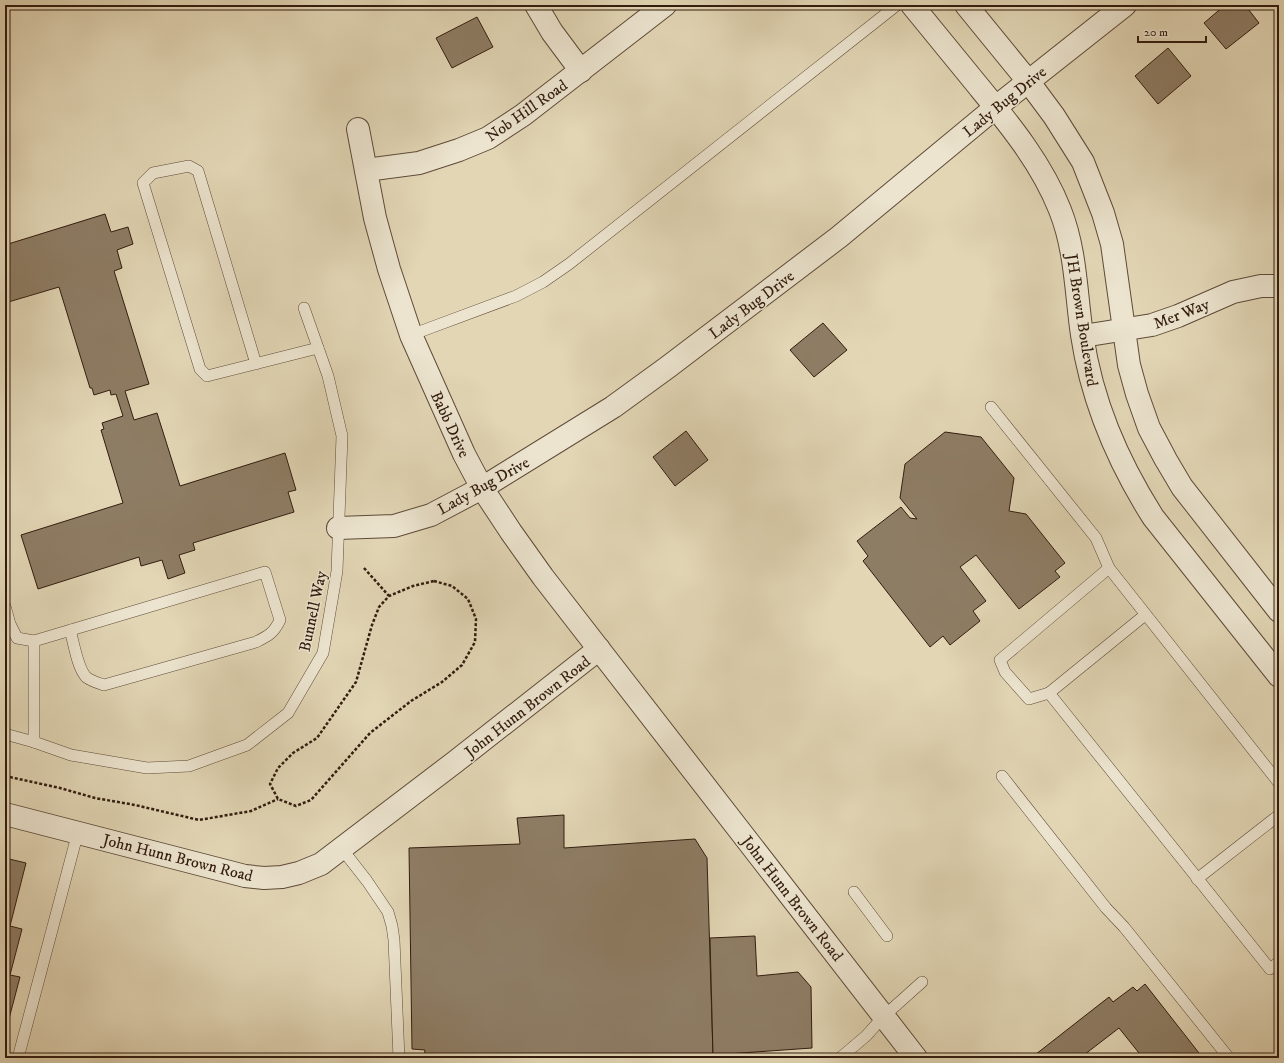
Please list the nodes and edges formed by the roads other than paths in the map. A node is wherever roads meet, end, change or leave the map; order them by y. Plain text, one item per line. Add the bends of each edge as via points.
1 (536, 5) edge
2 (665, 5) edge
3 (897, 5) edge
4 (912, 5) edge
5 (966, 5) edge
6 (1125, 5) edge
7 (581, 71) junction
8 (1028, 81) junction
9 (996, 107) junction
10 (358, 129) dead end
11 (366, 170) junction
12 (1279, 286) edge
13 (304, 308) dead end
14 (1124, 330) junction
15 (411, 335) junction
16 (1082, 336) junction
17 (318, 348) junction
18 (256, 364) junction
19 (991, 407) dead end
20 (482, 488) junction
21 (338, 528) junction
22 (1109, 568) junction
23 (5, 606) edge
24 (1279, 612) edge
25 (1145, 615) junction
26 (70, 630) junction
27 (34, 640) junction
28 (599, 649) junction
29 (1279, 676) edge
30 (1049, 693) junction
31 (5, 734) edge
32 (34, 742) junction
33 (1002, 776) dead end
34 (1279, 783) edge
35 (5, 814) edge
36 (1279, 815) edge
37 (78, 832) junction
38 (342, 848) junction
39 (1197, 879) junction
40 (854, 892) dead end
41 (887, 936) dead end
42 (1279, 962) edge
43 (922, 982) dead end
44 (884, 1016) junction
45 (18, 1058) edge
46 (399, 1058) edge
47 (840, 1058) edge
48 (916, 1058) edge
49 (1229, 1058) edge

1 - 7 street
2 - 7 street, Nob Hill Road
3 - 15 lane via 543,282 516,296
4 - 9 street, JH Brown Boulevard
5 - 8 street
6 - 8 street, Lady Bug Drive
7 - 11 street, Nob Hill Road via 488,138 419,163
8 - 9 street, Lady Bug Drive
8 - 14 street via 1083,162 1104,213 1112,244
9 - 16 street, JH Brown Boulevard via 1044,175 1060,211 1071,250
9 - 20 street, Lady Bug Drive via 839,237 668,367 613,407
10 - 11 street, Babb Drive
11 - 15 street, Babb Drive via 375,218
12 - 14 street, Mer Way via 1261,286 1233,292 1178,316 1152,325
13 - 17 lane, Bunnell Way
14 - 16 street, Mer Way
14 - 24 street via 1129,365 1137,394 1149,428 1166,460 1191,499
15 - 20 street, Babb Drive via 464,454
16 - 29 street, JH Brown Boulevard via 1098,406 1110,437 1137,491 1153,517
17 - 18 lane
17 - 21 lane, Bunnell Way via 328,376 342,436
18 - 18 lane via 207,376 200,369 143,183 153,173 189,166 198,171
19 - 22 lane via 1096,538
20 - 21 street, Lady Bug Drive via 431,515 394,526
20 - 28 street, Babb Drive via 543,577
21 - 32 lane, Bunnell Way via 337,571 323,653 288,712 247,745 189,766 147,768 71,755
22 - 25 lane
22 - 30 lane via 1000,660 1005,672 1029,699
23 - 27 lane via 17,638
25 - 30 lane
25 - 34 lane
26 - 26 lane via 265,572 280,620 276,629 256,642 104,685 95,683 86,676 80,665
26 - 27 lane
27 - 32 lane
28 - 38 street, John Hunn Brown Road
28 - 44 street, John Hunn Brown Road
30 - 39 lane
31 - 32 lane, Bunnell Way
33 - 49 lane
35 - 37 street, John Hunn Brown Road
36 - 39 lane
37 - 38 street, John Hunn Brown Road via 245,876 264,878 299,873 321,864
37 - 45 lane
38 - 46 lane via 382,902 392,926
39 - 42 lane via 1270,969
40 - 41 lane
43 - 44 lane
44 - 47 lane via 866,1036
44 - 48 street, John Hunn Brown Road

